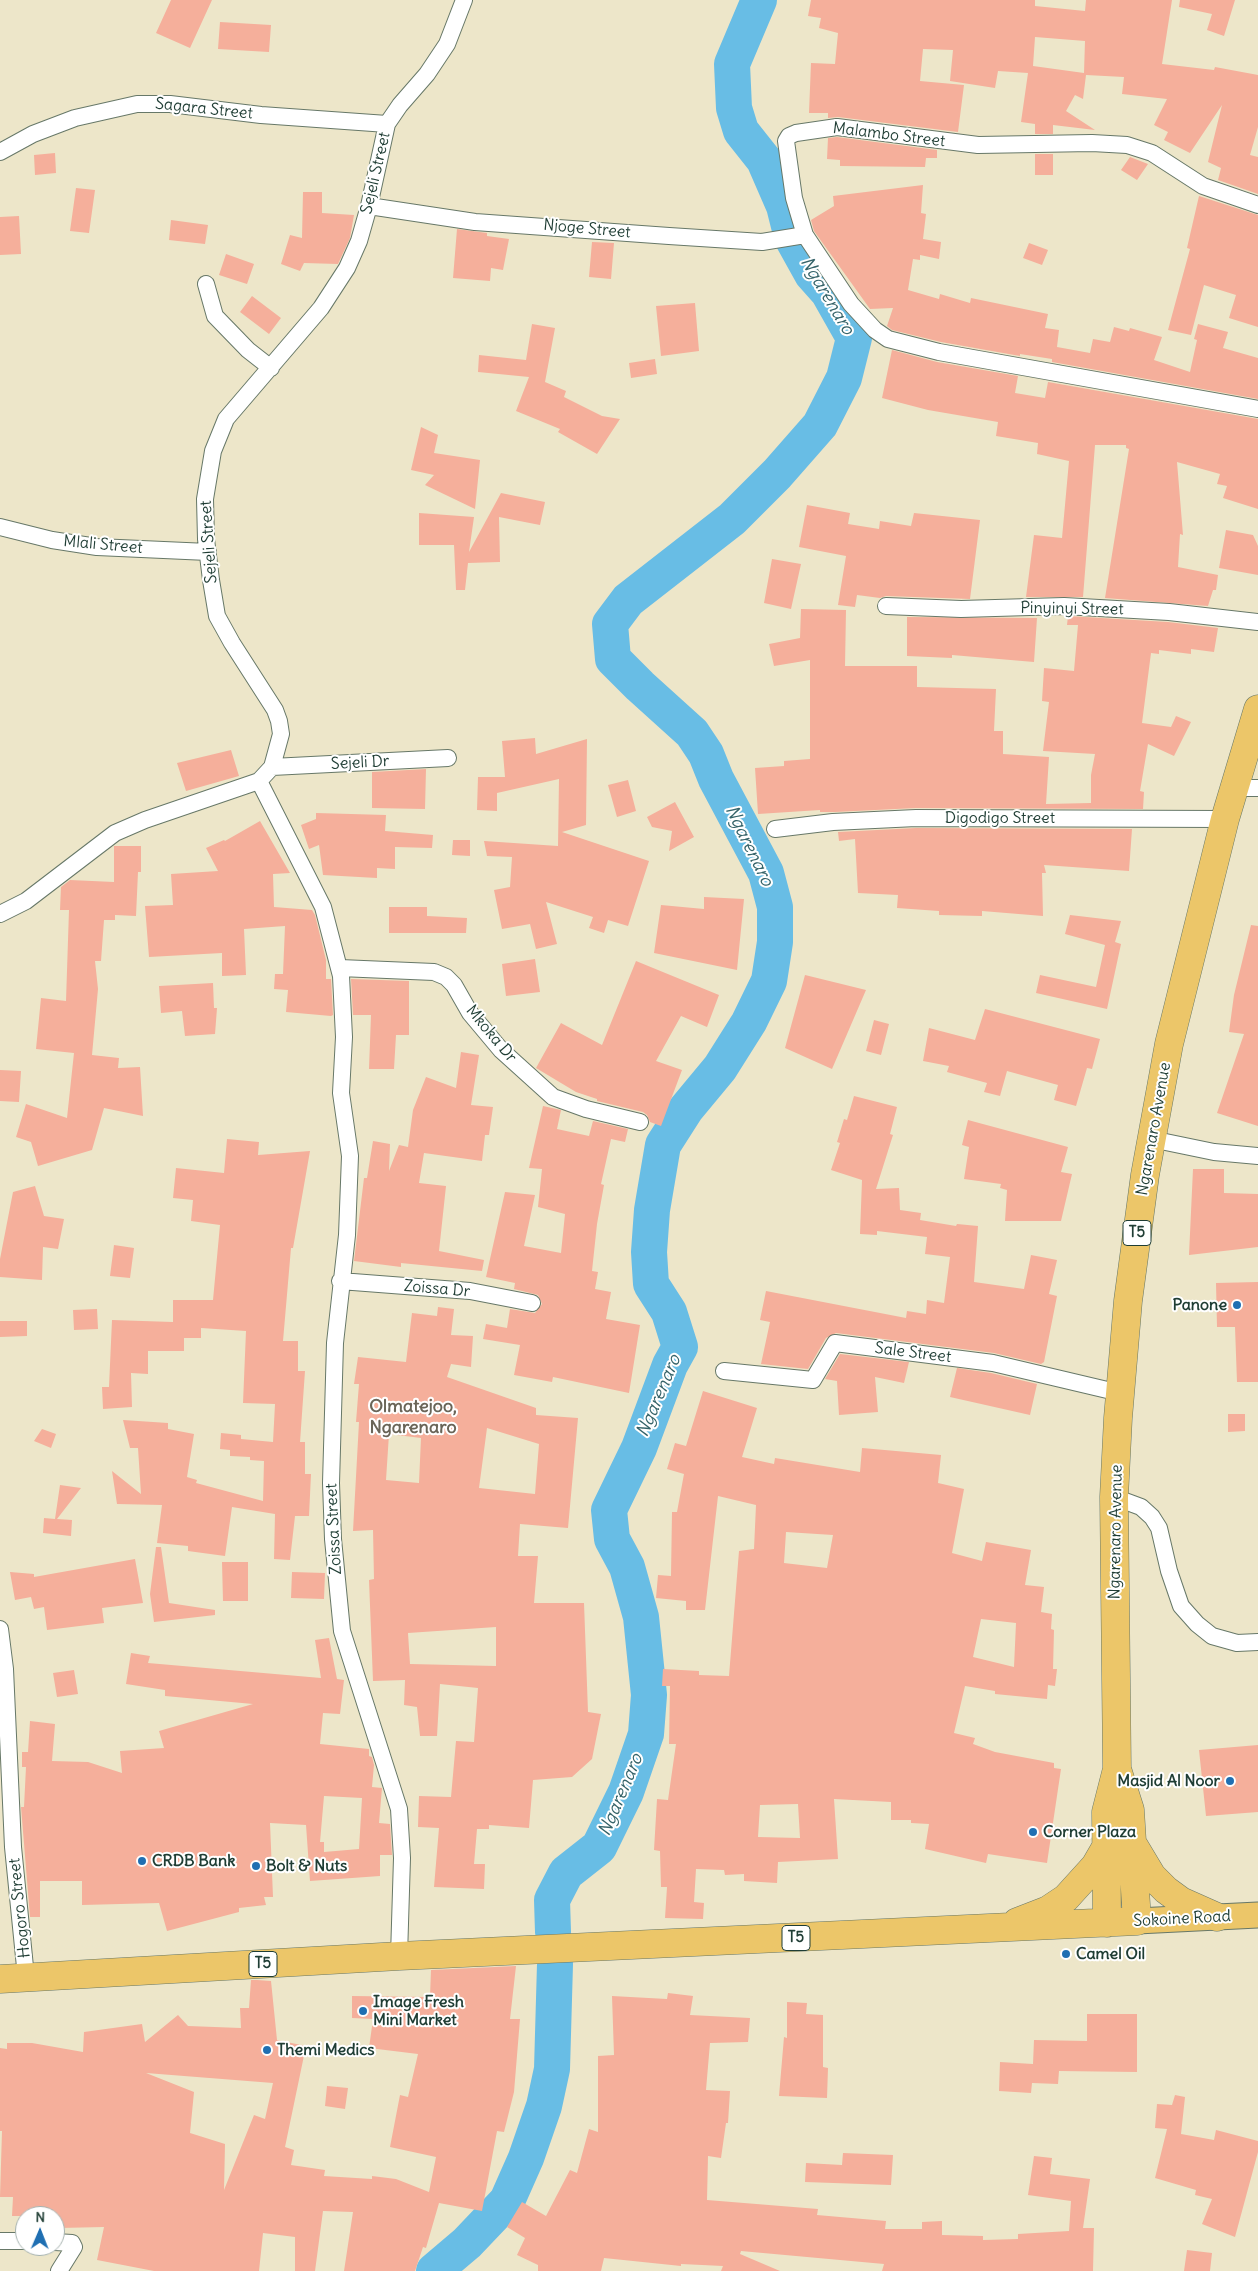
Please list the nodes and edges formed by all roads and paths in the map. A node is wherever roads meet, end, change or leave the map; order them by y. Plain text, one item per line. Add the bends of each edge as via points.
1 (464, 0) edge
2 (387, 124) junction
3 (0, 152) edge
4 (1258, 205) edge
5 (369, 206) junction
6 (804, 235) junction
7 (206, 284) dead end
8 (270, 368) junction
9 (1258, 409) edge
10 (0, 527) edge
11 (208, 552) junction
12 (886, 606) dead end
13 (1258, 622) edge
14 (1258, 709) edge
15 (448, 758) dead end
16 (272, 767) junction
17 (259, 781) junction
18 (1246, 788) edge
19 (1225, 819) junction
20 (775, 829) dead end
21 (0, 914) edge
22 (340, 968) junction
23 (640, 1122) dead end
24 (1151, 1139) junction
25 (1258, 1156) edge
26 (340, 1282) junction
27 (532, 1303) dead end
28 (724, 1371) dead end
29 (1120, 1393) junction
30 (1114, 1497) junction
31 (0, 1630) edge
32 (1258, 1642) edge
33 (1119, 1845) junction
34 (1258, 1915) edge
35 (1217, 1917) junction
36 (1138, 1921) junction
37 (1107, 1923) junction
38 (997, 1929) junction
39 (399, 1956) junction
40 (13, 1978) edge
41 (0, 2241) edge
42 (15, 2242) edge
43 (65, 2243) edge
44 (60, 2271) edge

1 - 2 street, Sejeli Street via 447,44
2 - 3 street, Sagara Street via 261,115 170,104 137,104 75,118 33,134
2 - 5 street, Sejeli Street
4 - 6 street, Malambo Street via 1203,186 1152,153 1127,145 978,145 857,128 823,128 792,134 786,140
5 - 6 street, Njoge Street via 475,222 669,236 762,242
5 - 8 street, Sejeli Street via 347,268 321,308
6 - 9 street, Malambo Street via 851,304 888,339 939,352
7 - 8 street via 215,316
8 - 11 street, Sejeli Street via 230,413 217,436 205,498
10 - 11 street, Mlali Street via 98,547
11 - 16 street, Sejeli Street via 218,616 279,721 281,734
12 - 13 street, Pinyinyi Street via 961,609 1064,606 1169,612
14 - 18 highway, Ngarenaro Avenue / T5
15 - 16 street, Sejeli Dr
16 - 17 street, Sejeli Street
17 - 21 street, Sejeli Street via 122,829 32,896
17 - 22 street via 312,881 323,907
18 - 19 highway, Ngarenaro Avenue / T5
19 - 20 street, Digodigo Street via 916,818
19 - 24 highway, Ngarenaro Avenue / T5 via 1169,1044
22 - 23 street, Mkoka Dr via 434,972 446,977 470,1014 501,1050 553,1097
22 - 26 street, Zoissa Street via 344,1037 341,1093 350,1156 347,1236
24 - 25 street via 1214,1152
24 - 29 highway, Ngarenaro Avenue / T5 via 1128,1300
26 - 27 street, Zoissa Dr via 470,1291
26 - 39 street, Zoissa Street via 331,1483 337,1594 342,1631 399,1809 402,1858
28 - 29 street, Sale Street via 813,1380 835,1343 992,1363
29 - 30 highway, Ngarenaro Avenue / T5
30 - 32 street via 1141,1507 1159,1528 1181,1606 1197,1624 1212,1636 1237,1643
30 - 33 highway, Ngarenaro Avenue / T5 via 1117,1769 1106,1812
31 - 40 street, Hogoro Street via 14,1847
33 - 35 highway via 1140,1860 1166,1890 1181,1901
33 - 36 highway, T5
33 - 37 highway, T5
33 - 38 highway via 1066,1898 1048,1910
34 - 35 main road, Sokoine Road
35 - 36 main road, Sokoine Road
36 - 37 highway, Sokoine Road
37 - 38 highway, T5
38 - 39 highway, T5
39 - 40 highway, T5
41 - 42 street
43 - 44 street via 72,2243 74,2247

